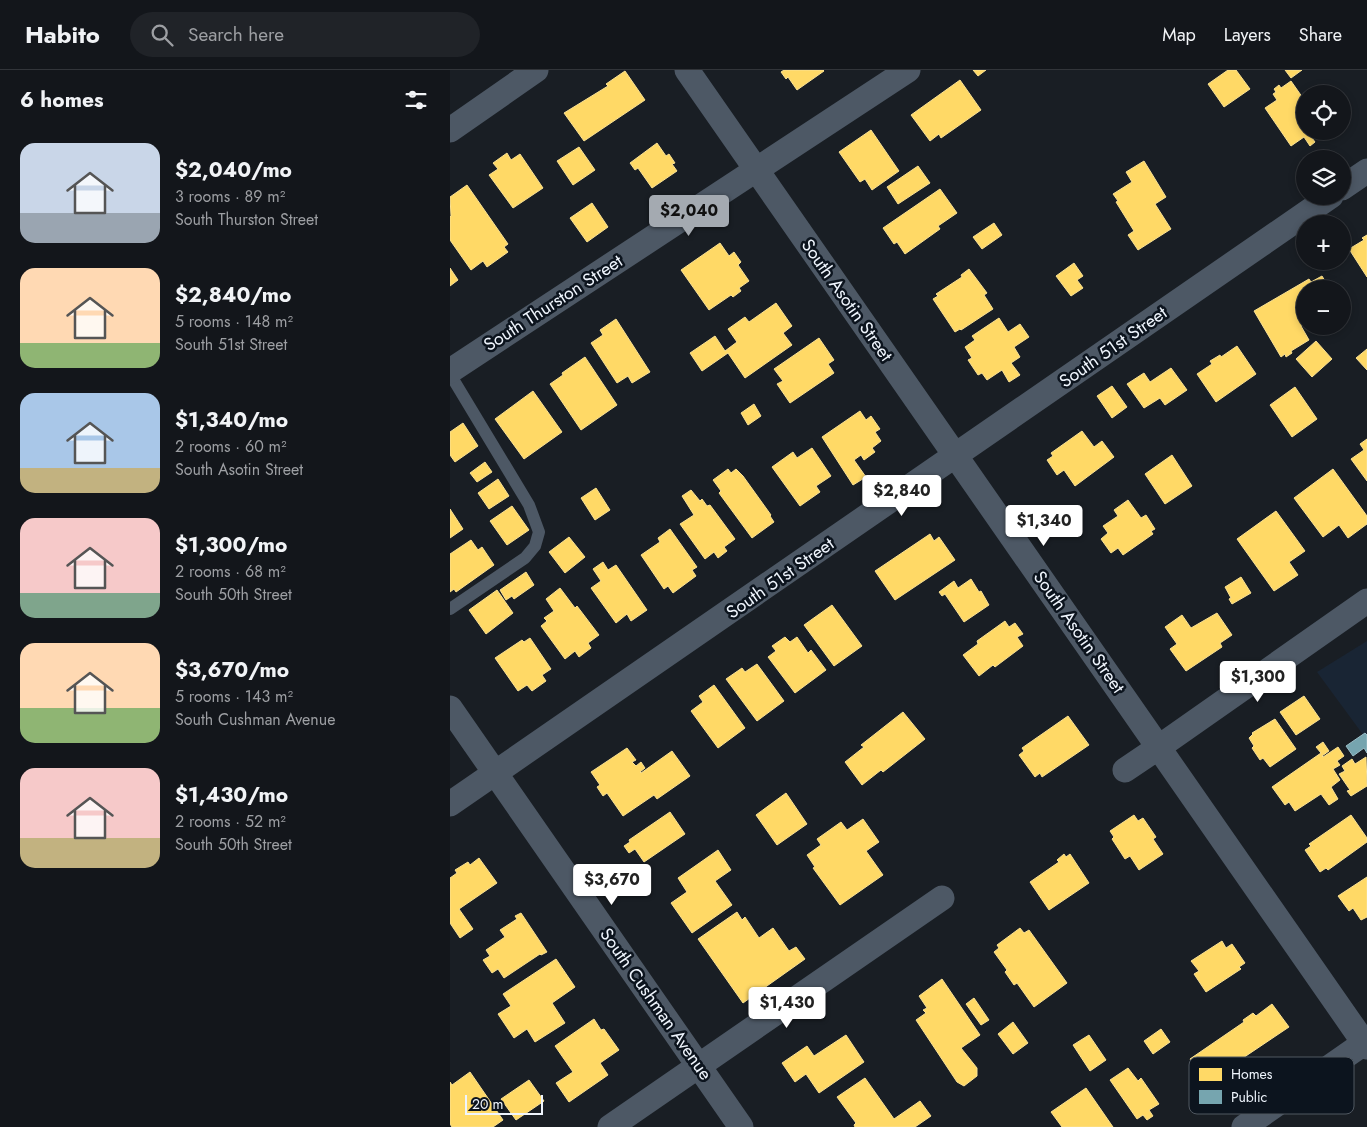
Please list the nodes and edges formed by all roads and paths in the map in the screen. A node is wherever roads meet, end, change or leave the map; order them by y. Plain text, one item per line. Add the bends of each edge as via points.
1 (536, 70) edge
2 (687, 70) edge
3 (908, 70) edge
4 (450, 130) edge
5 (756, 169) junction
6 (1367, 171) edge
7 (1351, 182) edge
8 (1318, 205) edge
9 (450, 373) edge
10 (956, 456) junction
11 (1367, 601) edge
12 (450, 609) edge
13 (450, 708) edge
14 (1159, 748) junction
15 (1125, 770) dead end
16 (495, 773) junction
17 (450, 804) edge
18 (942, 898) dead end
19 (1366, 1044) edge
20 (1347, 1057) edge
21 (699, 1066) junction
22 (1263, 1114) edge
23 (610, 1127) edge
24 (741, 1127) edge
25 (1244, 1127) edge

1 - 4 street
2 - 5 street, South Asotin Street
3 - 5 street, South Thurston Street
5 - 9 street, South Thurston Street
5 - 10 street, South Asotin Street
6 - 7 street
8 - 10 street, South 51st Street
9 - 12 lane via 529,505 539,532 535,546 525,558
10 - 14 street, South Asotin Street
10 - 16 street, South 51st Street
11 - 14 street
13 - 16 street, South Cushman Avenue
14 - 15 street
14 - 19 street, South Asotin Street
16 - 17 street, South 51st Street
16 - 21 street, South Cushman Avenue
18 - 21 street
19 - 20 street
21 - 23 street
21 - 24 street, South Cushman Avenue
22 - 25 street

